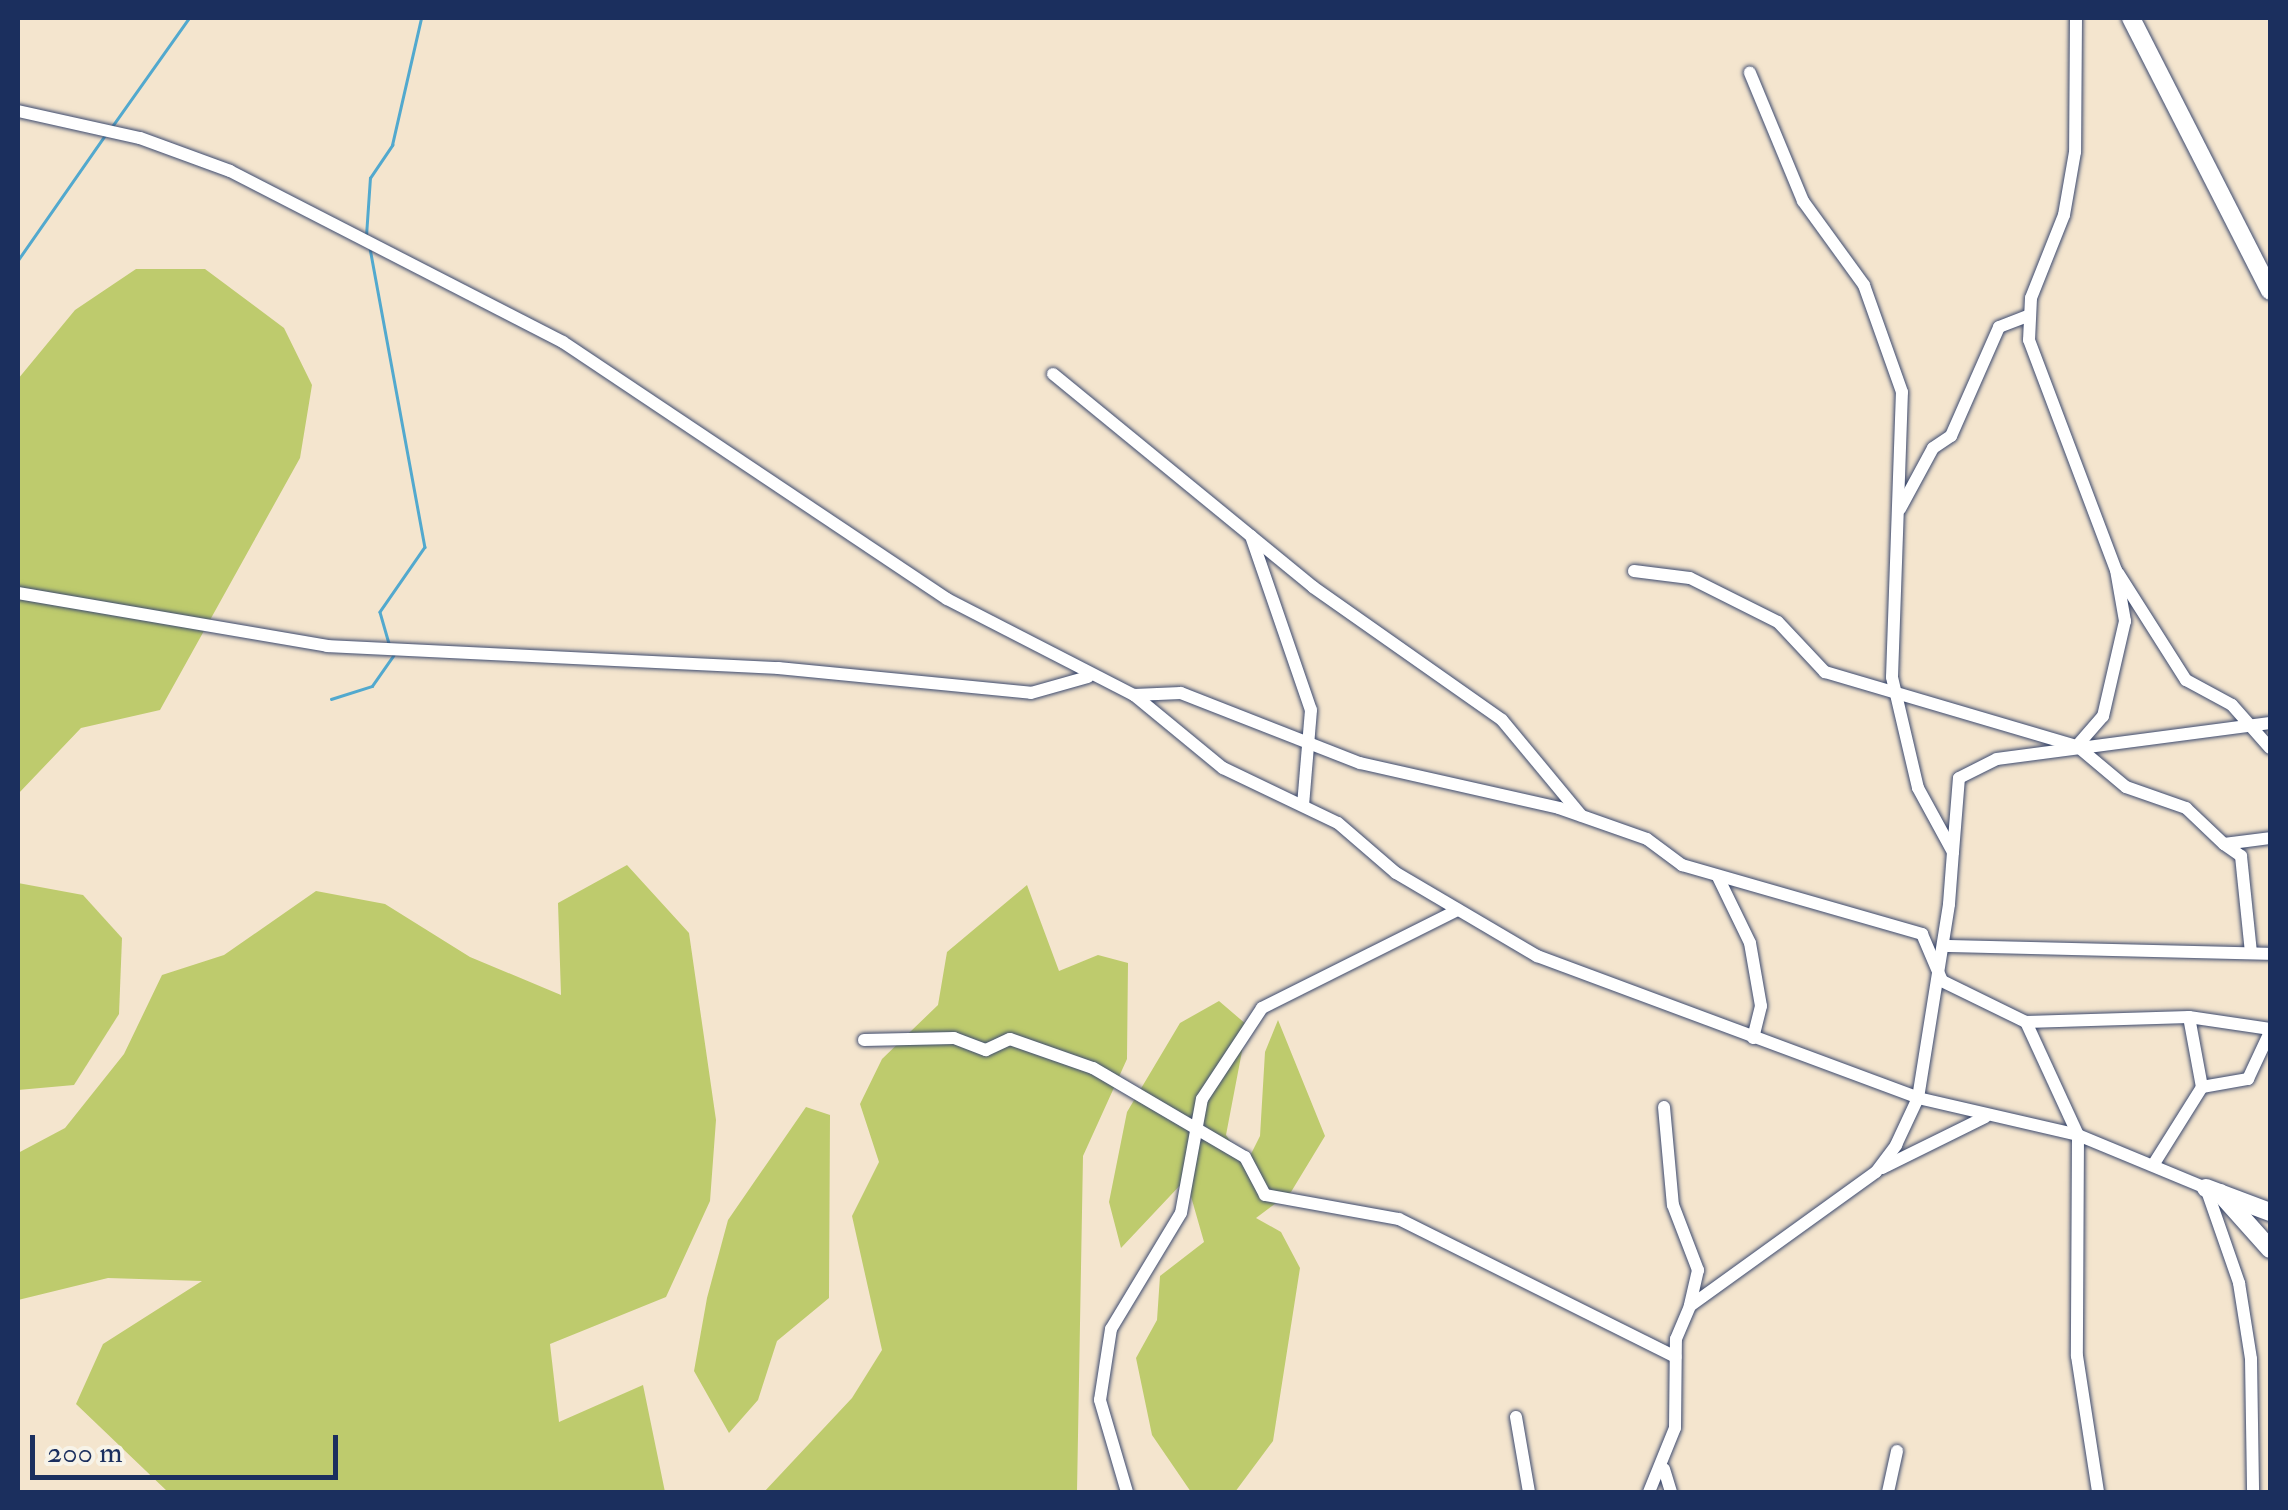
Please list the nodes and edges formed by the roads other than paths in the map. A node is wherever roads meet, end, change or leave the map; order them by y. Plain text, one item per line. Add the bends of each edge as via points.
1 (2076, 18) edge
2 (2131, 18) edge
3 (1750, 72) dead end
4 (18, 111) edge
5 (2270, 292) edge
6 (2030, 316) junction
7 (1053, 374) dead end
8 (1899, 511) junction
9 (1252, 536) junction
10 (2116, 570) junction
11 (1634, 571) dead end
12 (18, 593) edge
13 (1088, 677) junction
14 (1134, 695) junction
15 (1899, 697) junction
16 (2270, 723) edge
17 (2251, 725) junction
18 (1314, 742) junction
19 (2077, 746) junction
20 (2270, 748) edge
21 (1303, 805) junction
22 (1583, 817) junction
23 (2270, 838) edge
24 (2224, 844) junction
25 (1953, 852) junction
26 (1718, 877) junction
27 (1458, 910) junction
28 (1945, 946) junction
29 (2252, 952) junction
30 (2270, 954) edge
31 (1942, 981) junction
32 (2190, 1017) junction
33 (2026, 1022) junction
34 (2270, 1031) edge
35 (1753, 1038) junction
36 (864, 1040) dead end
37 (2202, 1087) junction
38 (1918, 1098) junction
39 (1664, 1107) dead end
40 (1987, 1116) junction
41 (1194, 1120) junction
42 (2078, 1135) junction
43 (2155, 1162) junction
44 (1876, 1172) junction
45 (2213, 1191) junction
46 (2270, 1212) edge
47 (2270, 1248) edge
48 (1690, 1306) junction
49 (1676, 1357) junction
50 (1516, 1416) dead end
51 (1897, 1451) dead end
52 (1664, 1469) junction
53 (1127, 1492) edge
54 (1529, 1492) edge
55 (1649, 1492) edge
56 (1671, 1492) edge
57 (1888, 1492) edge
58 (2098, 1492) edge
59 (2253, 1492) edge

1 - 6 street via 2075,152
2 - 5 street
3 - 8 street via 1803,201 1864,285 1902,392
4 - 13 street via 140,138 328,217 562,342 946,599
6 - 8 street via 1999,327 1951,436 1934,448
6 - 10 street via 2041,390
7 - 9 street
8 - 15 street via 1891,647
9 - 18 street via 1261,585 1304,678
9 - 22 street via 1502,720
10 - 17 street via 2186,680
10 - 19 street via 2121,665 2102,716
11 - 15 street via 1690,578 1778,622 1825,672
12 - 13 street via 326,646 778,668 1030,693
13 - 14 street
14 - 18 street via 1181,692
14 - 21 street via 1222,768
15 - 19 street via 1942,700
15 - 25 street via 1918,788
16 - 17 street
17 - 19 street via 2181,742
17 - 20 street
18 - 21 street
18 - 22 street via 1425,783
19 - 24 street via 2126,787 2186,808
19 - 25 street via 1997,759 1959,778
21 - 27 street
22 - 26 street
23 - 24 street
24 - 29 street via 2241,856
25 - 28 street
26 - 31 street via 1922,934
26 - 35 street via 1754,961 1762,1006
27 - 35 street via 1537,956
27 - 41 street via 1262,1008
28 - 29 street
28 - 31 street
29 - 30 street
31 - 33 street
31 - 38 street
32 - 33 street
32 - 34 street
32 - 37 street
33 - 42 street
34 - 37 street via 2248,1079
35 - 38 street
36 - 41 street via 954,1038 986,1050 1010,1038
37 - 43 street
38 - 40 street
38 - 44 street
39 - 48 street via 1673,1204 1698,1270
40 - 42 street
40 - 44 street
41 - 49 street via 1245,1157 1265,1195 1400,1219
41 - 53 street via 1181,1213 1111,1329 1100,1400
42 - 43 street
42 - 58 street via 2077,1356
43 - 45 street
44 - 48 street
45 - 46 street
45 - 47 street
45 - 59 street via 2251,1359
48 - 49 street
49 - 52 street via 1679,1401
50 - 54 street
51 - 57 street
52 - 55 street
52 - 56 street

